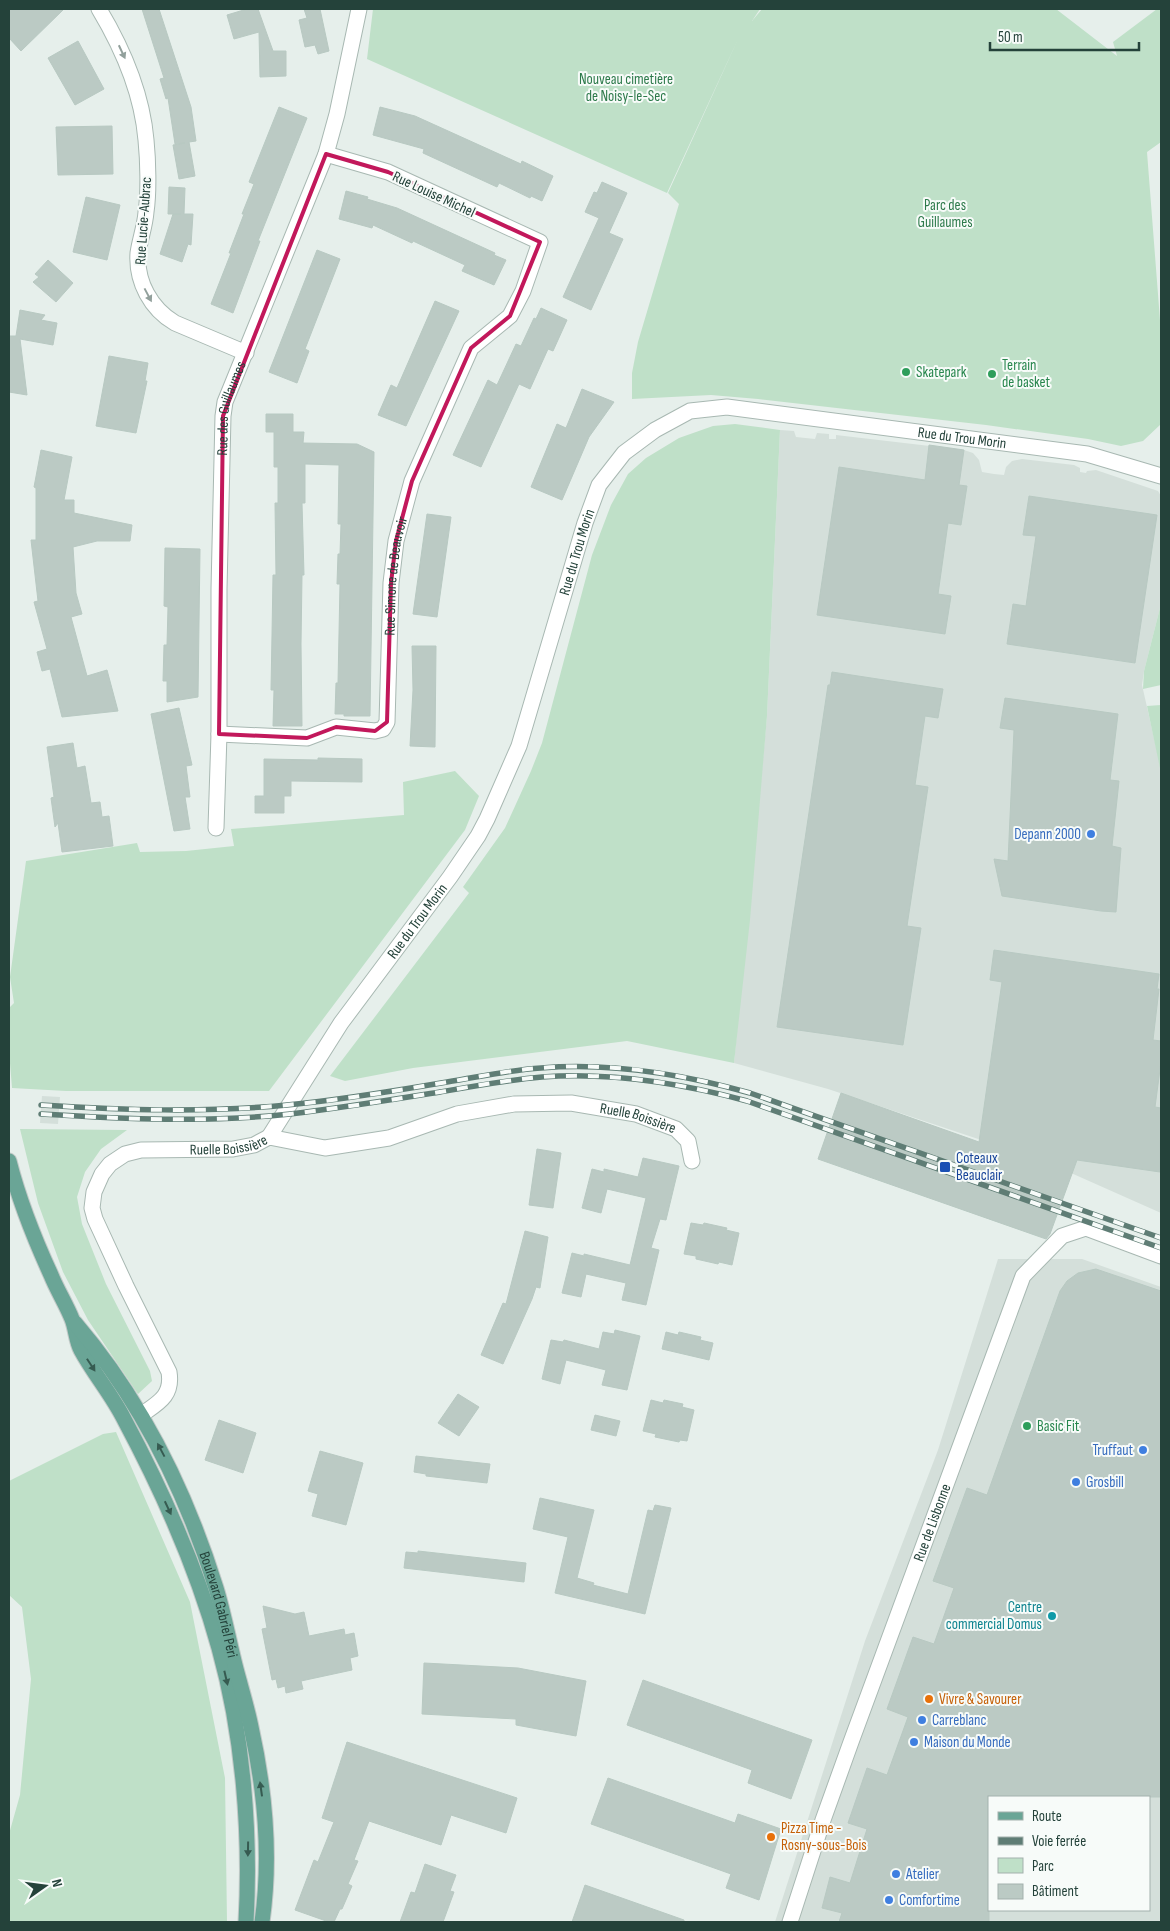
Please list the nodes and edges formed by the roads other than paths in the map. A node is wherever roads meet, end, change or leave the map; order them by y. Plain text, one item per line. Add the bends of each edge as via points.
1 (99, 9) edge
2 (359, 9) edge
3 (326, 154) junction
4 (523, 291) joint
5 (246, 353) junction
6 (1161, 476) edge
7 (219, 734) junction
8 (216, 828) dead end
9 (269, 1137) junction
10 (9, 1161) edge
11 (692, 1161) dead end
12 (1161, 1256) edge
13 (73, 1320) junction
14 (141, 1416) junction
15 (246, 1922) edge
16 (262, 1922) edge
17 (790, 1922) edge

1 -> 5 street, Rue Lucie-Aubrac via 131,72 146,140 146,212 138,261 143,285 165,318
2 - 3 street, Rue des Guillaumes
3 - 4 street, Rue Louise Michel via 388,172 540,242
3 - 5 street, Rue des Guillaumes
4 - 7 street, Rue Simone de Beauvoir via 510,316 471,348 412,481 396,541 391,583 387,722 383,729 336,727 307,738
5 - 7 street, Rue des Guillaumes via 226,402 224,416
6 - 9 street, Rue du Trou Morin via 1087,454 727,406 690,412 655,430 624,452 599,485 519,746 478,836 341,1023
7 - 8 street, Rue des Guillaumes
9 - 11 street, Ruelle Boissière via 325,1148 389,1138 457,1114 504,1105 572,1103 636,1114 676,1129 688,1141
9 - 14 street, Ruelle Boissière via 233,1150 142,1150 125,1154 102,1174 94,1192 92,1208 95,1219 162,1356 171,1383 159,1403
10 - 13 main road, Boulevard Gabriel Péri via 32,1232
12 - 17 street, Rue de Lisbonne via 1086,1228 1062,1236 1023,1276 838,1776
13 - 14 main road, Boulevard Gabriel Péri
13 -> 15 main road, Boulevard Gabriel Péri via 80,1349 124,1418 168,1509 195,1573 220,1650 243,1783 248,1839
16 -> 14 main road, Boulevard Gabriel Péri via 265,1838 252,1727 216,1588 174,1476

